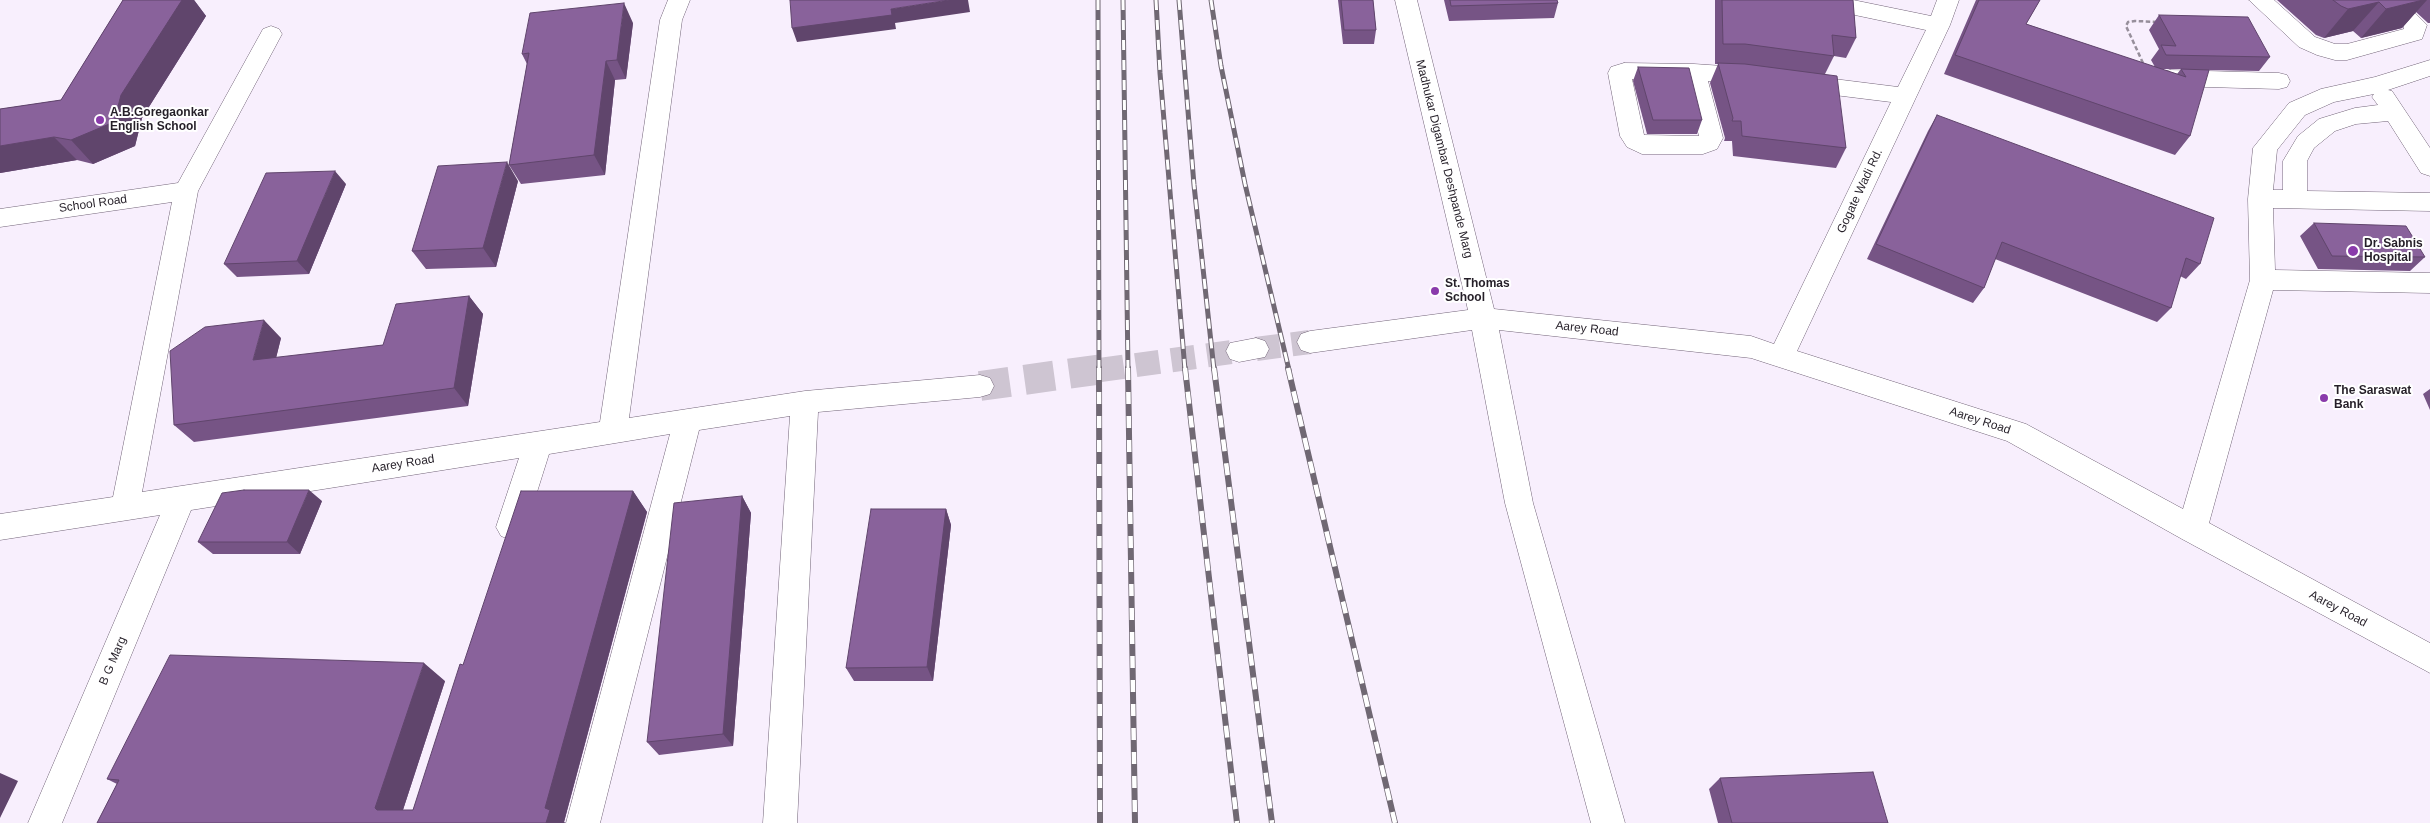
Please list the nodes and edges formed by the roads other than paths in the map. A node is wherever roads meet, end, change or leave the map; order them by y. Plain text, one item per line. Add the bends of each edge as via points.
1 (679, 0) edge
2 (1406, 0) edge
3 (1818, 0) edge
4 (1948, 0) edge
5 (2260, 0) edge
6 (2388, 0) edge
7 (1939, 24) junction
8 (271, 34) dead end
9 (2361, 48) junction
10 (2264, 57) edge
11 (2430, 68) edge
12 (1694, 72) junction
13 (2159, 78) edge
14 (2279, 81) junction
15 (2385, 83) junction
16 (1905, 96) junction
17 (2297, 109) junction
18 (2394, 112) junction
19 (2430, 167) edge
20 (186, 191) junction
21 (2260, 198) junction
22 (2295, 200) junction
23 (2430, 202) edge
24 (0, 218) edge
25 (2263, 280) junction
26 (2430, 283) edge
27 (1483, 318) junction
28 (1310, 342) tunnel mouth
29 (1781, 357) junction
30 (980, 386) tunnel mouth
31 (805, 402) junction
32 (688, 420) junction
33 (613, 431) junction
34 (538, 443) junction
35 (181, 499) junction
36 (125, 508) junction
37 (0, 527) edge
38 (2192, 530) junction
39 (502, 556) edge
40 (2430, 659) edge
41 (45, 823) edge
42 (583, 823) edge
43 (780, 823) edge
44 (1608, 823) edge

1 - 33 street via 671,20
2 - 27 street, Madhukar Digambar Deshpande Marg
3 - 7 street
4 - 7 street, Gogate Wadi Rd.
5 - 9 street via 2307,42 2317,47 2335,52
6 - 9 street via 2416,25 2414,34
7 - 16 street, Gogate Wadi Rd.
8 - 20 street
9 - 15 street
10 - 14 street
11 - 15 street
12 - 12 street via 1711,138 1709,143 1642,145 1635,141 1619,73
12 - 16 street via 1737,74
13 - 14 street
14 - 17 street
15 - 17 street via 2329,96
15 - 18 street
16 - 29 street, Gogate Wadi Rd.
17 - 21 street via 2265,148
18 - 19 street
18 - 22 street via 2355,116 2327,125 2306,142 2295,161
20 - 24 street, School Road
20 - 36 street
21 - 22 street
21 - 25 street
22 - 23 street
25 - 26 street
25 - 38 street
27 - 28 street, Aarey Road
27 - 29 street, Aarey Road via 1751,347
27 - 44 street, Madhukar Digambar Deshpande Marg via 1519,503
29 - 38 street, Aarey Road via 2016,432
30 - 31 street, Aarey Road
31 - 32 street, Aarey Road
31 - 43 street
32 - 33 street, Aarey Road
32 - 42 street
33 - 34 street, Aarey Road
34 - 35 street, Aarey Road
34 - 39 street
35 - 36 street, Aarey Road
35 - 41 street, B G Marg
36 - 37 street, Aarey Road
38 - 40 street, Aarey Road

